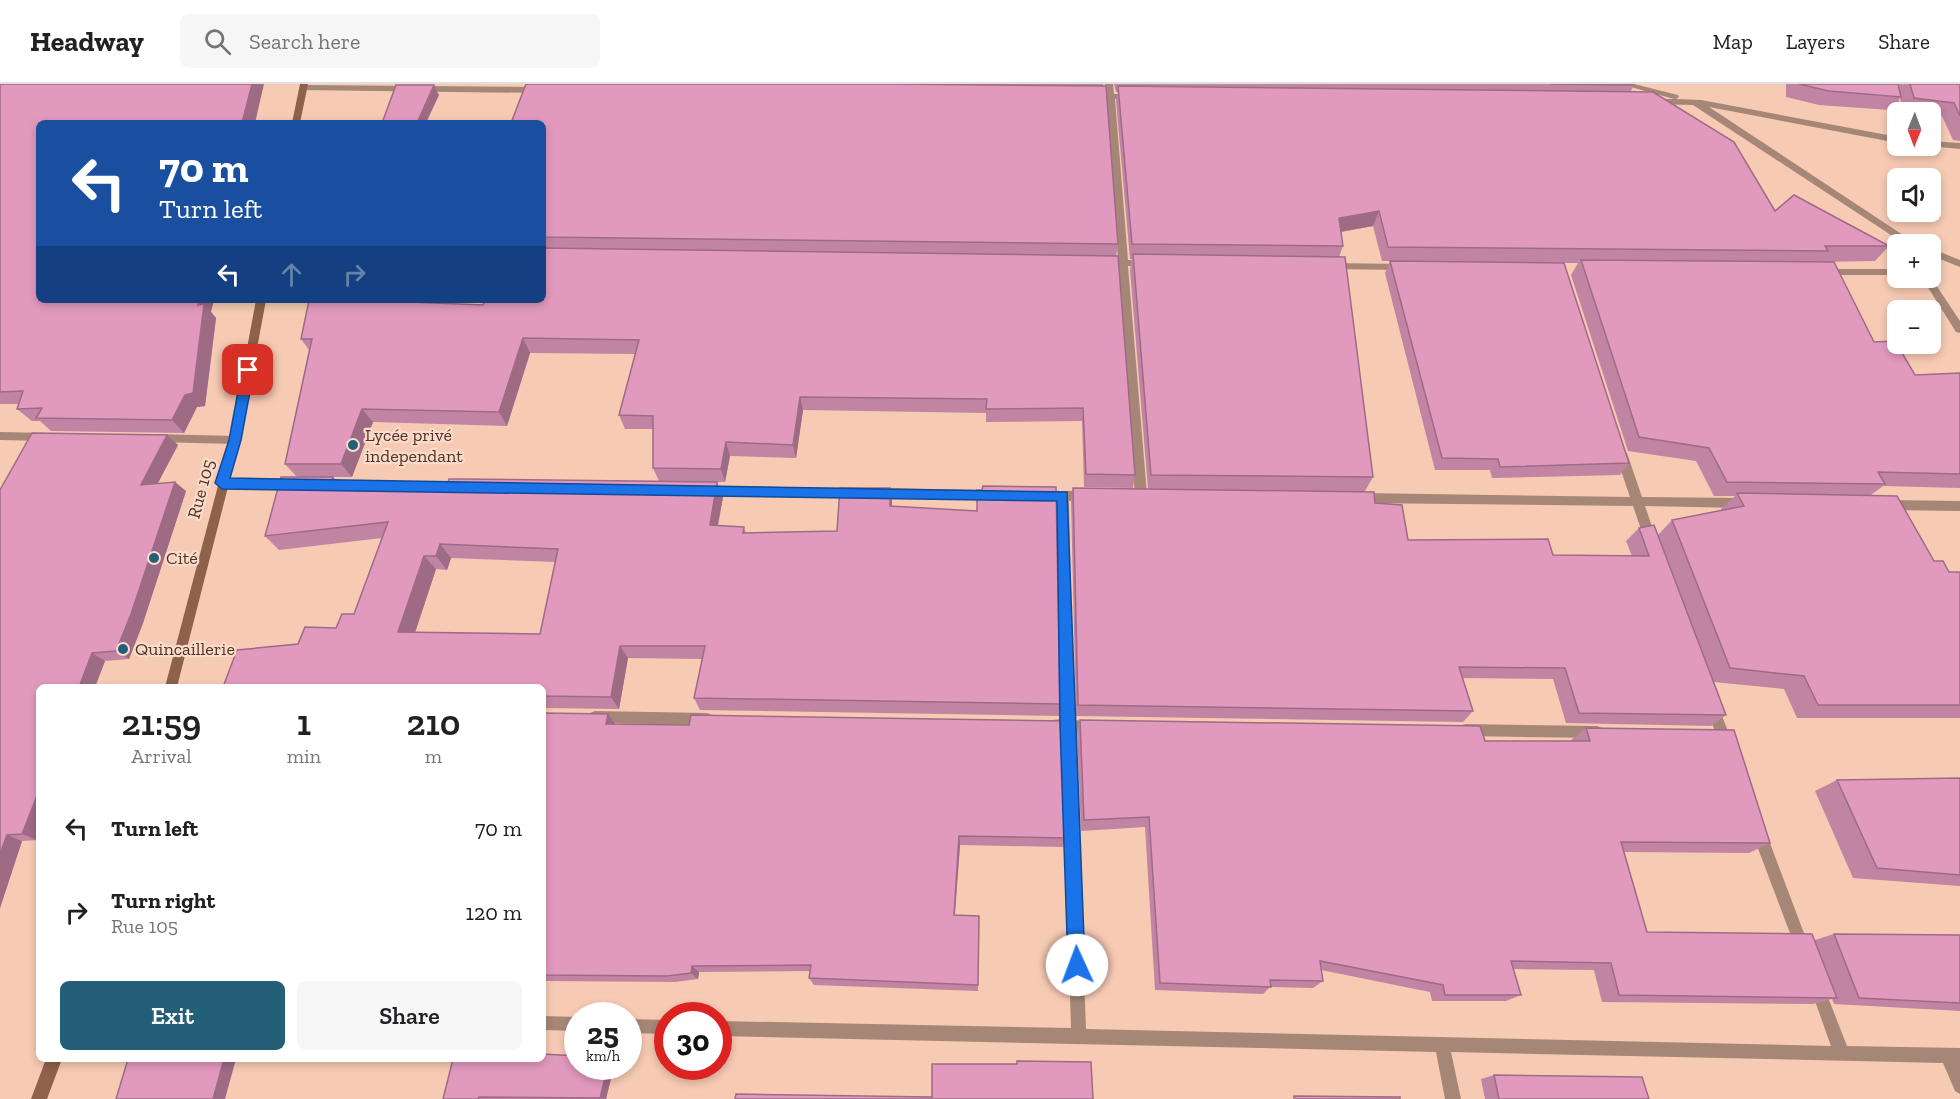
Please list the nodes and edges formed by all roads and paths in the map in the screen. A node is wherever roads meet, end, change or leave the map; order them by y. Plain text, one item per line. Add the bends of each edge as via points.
1 (1109, 84) edge
2 (1624, 84) edge
3 (1892, 84) edge
4 (303, 86) edge
5 (553, 91) edge
6 (1074, 96) edge
7 (1110, 96) junction
8 (1146, 97) edge
9 (1647, 102) edge
10 (1695, 102) junction
11 (1895, 102) edge
12 (297, 120) edge
13 (1887, 138) edge
14 (1941, 145) edge
15 (1960, 146) edge
16 (1893, 234) edge
17 (1941, 256) edge
18 (1088, 262) edge
19 (1123, 263) junction
20 (1159, 264) edge
21 (1960, 264) edge
22 (1325, 266) edge
23 (1420, 268) edge
24 (1814, 272) edge
25 (1887, 272) edge
26 (1933, 288) edge
27 (260, 303) edge
28 (1960, 329) edge
29 (1615, 435) edge
30 (0, 436) edge
31 (59, 437) edge
32 (143, 438) edge
33 (235, 440) junction
34 (222, 483) junction
35 (306, 485) edge
36 (696, 490) edge
37 (1004, 495) edge
38 (1028, 495) edge
39 (1141, 495) edge
40 (1063, 496) junction
41 (1096, 496) edge
42 (1353, 498) edge
43 (1636, 502) junction
44 (1756, 503) edge
45 (1876, 505) edge
46 (1960, 506) edge
47 (1657, 557) edge
48 (172, 684) edge
49 (1705, 689) edge
50 (579, 717) edge
51 (722, 720) edge
52 (1032, 725) edge
53 (1068, 725) junction
54 (1103, 726) edge
55 (1448, 730) edge
56 (1615, 732) edge
57 (1730, 756) edge
58 (1755, 822) edge
59 (546, 1023) edge
60 (564, 1024) edge
61 (732, 1028) edge
62 (1079, 1037) junction
63 (1442, 1043) junction
64 (1842, 1054) junction
65 (1954, 1056) edge
66 (53, 1062) edge
67 (1960, 1086) edge
68 (39, 1099) edge
69 (1453, 1099) edge

1 - 7 street
2 - 10 street
3 - 11 street
4 - 5 street
4 - 12 street
6 - 7 street
7 - 8 street
7 - 19 street
9 - 10 street
10 - 13 street
10 - 16 street
14 - 15 street
17 - 21 street
18 - 19 street
19 - 20 street
19 - 39 street
22 - 23 street
24 - 25 street
26 - 28 street
27 - 33 street, Rue 105
29 - 43 street
30 - 31 street
32 - 33 street
33 - 34 street, Rue 105
34 - 35 street
34 - 48 street, Rue 105
36 - 37 street
38 - 40 street
40 - 41 street
40 - 53 street
42 - 43 street
43 - 44 street
43 - 47 street
45 - 46 street
49 - 57 street via 1716,733
50 - 51 street
52 - 53 street
53 - 54 street
53 - 62 street
55 - 56 street
58 - 64 street
59 - 60 street
61 - 62 street
62 - 63 street
63 - 64 street
63 - 69 street
64 - 65 street
65 - 67 street
66 - 68 street

